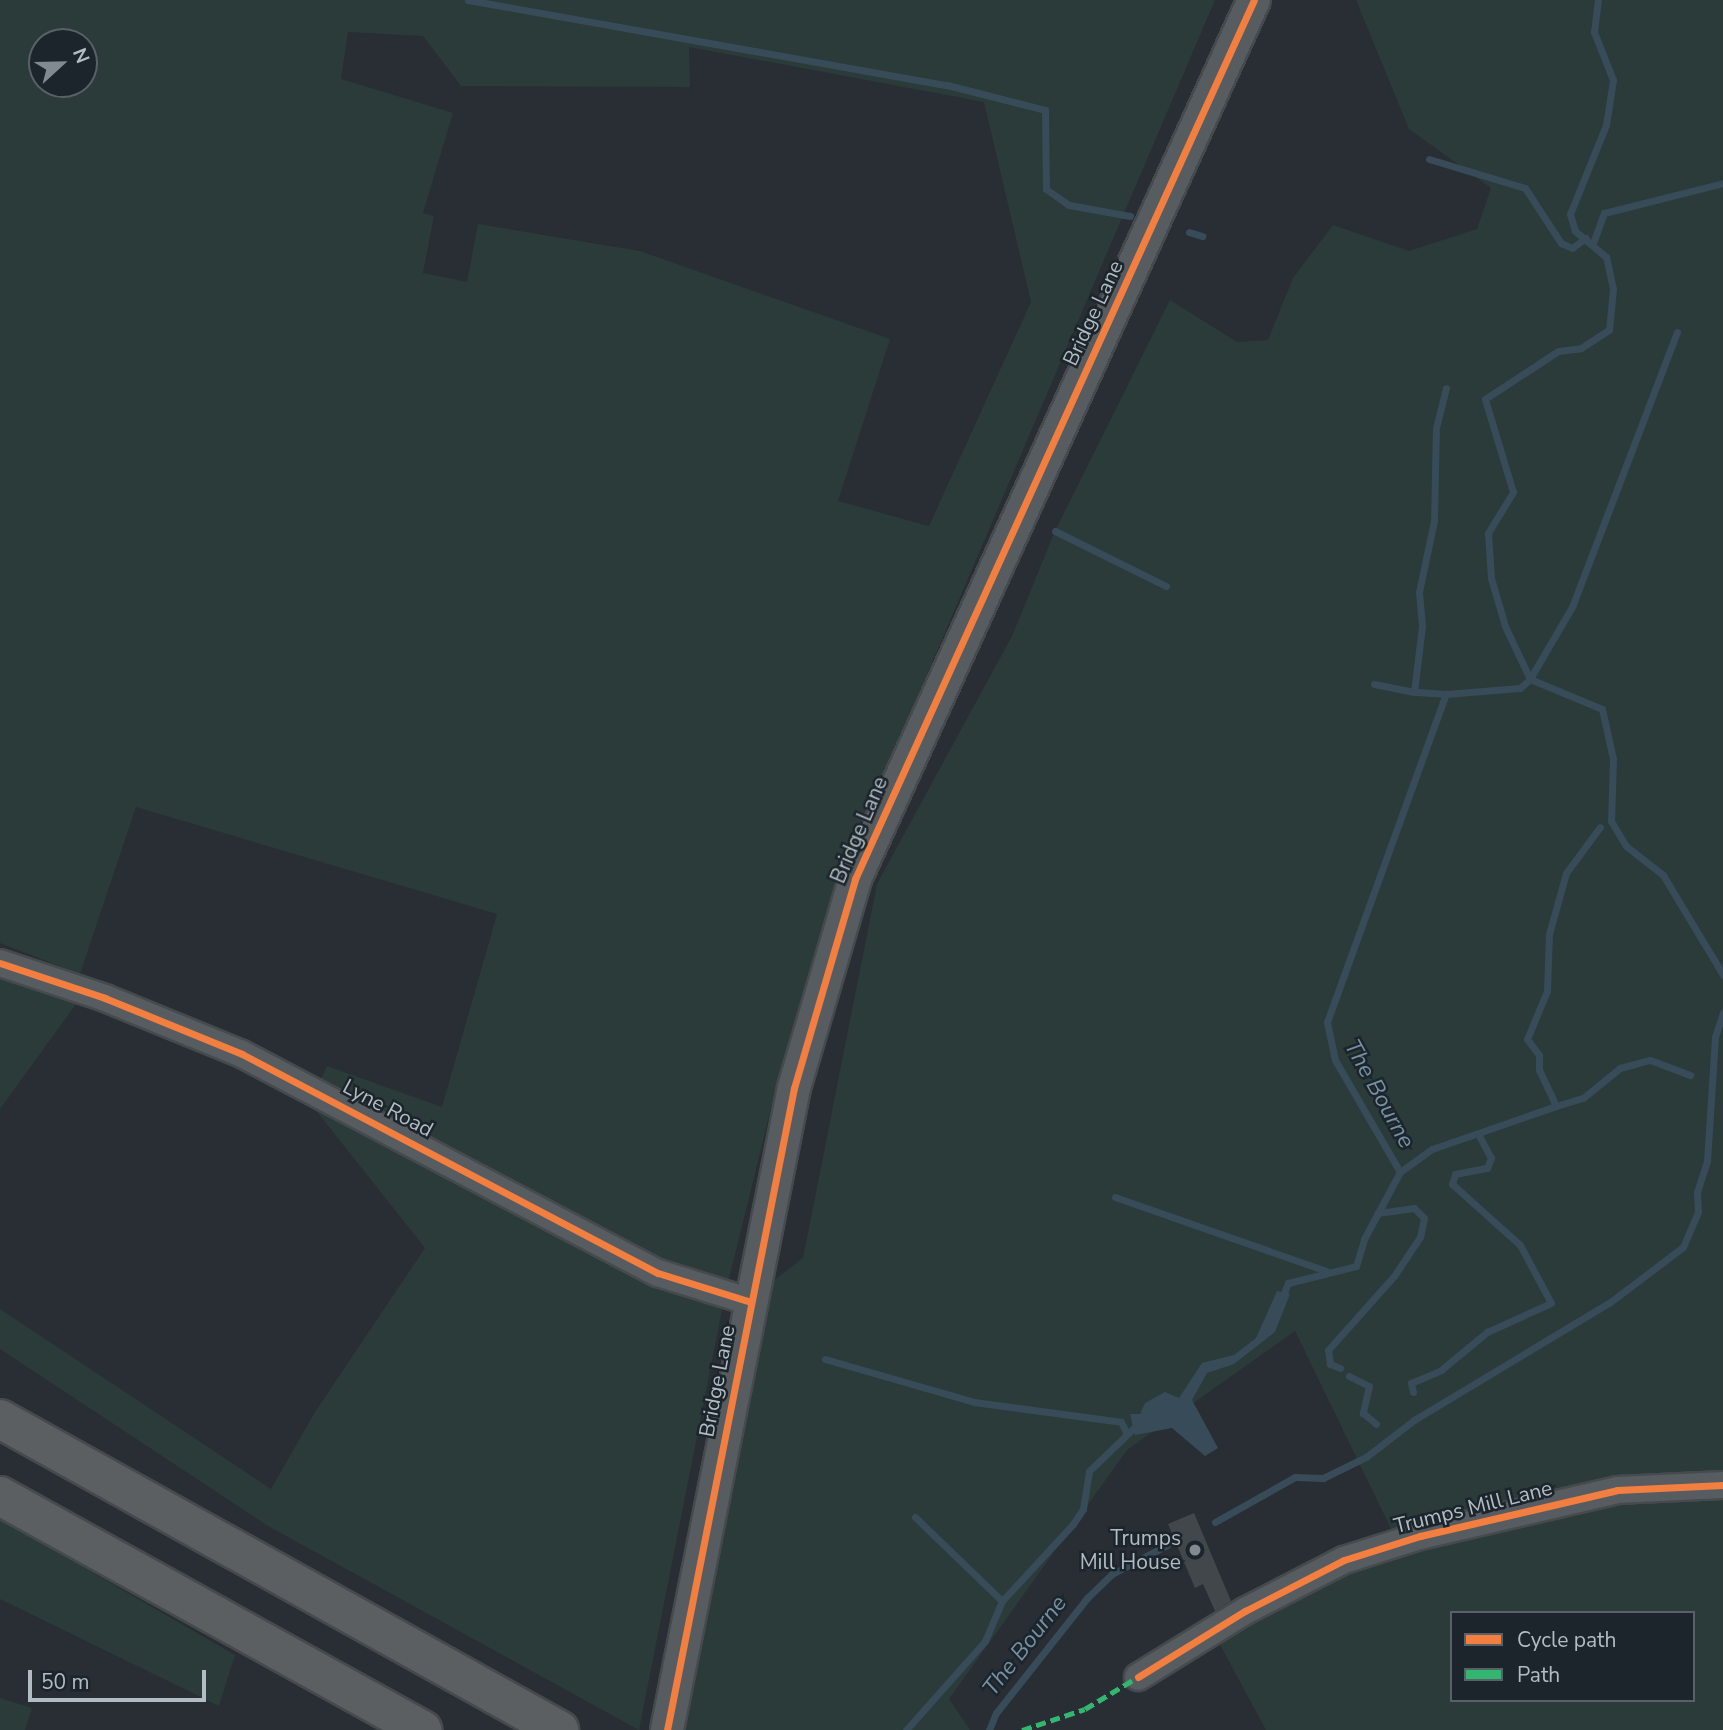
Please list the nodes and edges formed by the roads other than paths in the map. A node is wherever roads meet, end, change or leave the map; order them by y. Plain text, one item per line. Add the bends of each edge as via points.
1 (1254, 0) edge
2 (0, 963) edge
3 (751, 1302) junction
4 (0, 1419) edge
5 (1723, 1485) edge
6 (0, 1496) edge
7 (1138, 1677) dead end
8 (422, 1730) edge
9 (559, 1730) edge
10 (667, 1730) edge

1 - 3 street, Bridge Lane via 855,879 794,1088
2 - 3 street, Lyne Road via 105,998 242,1054 657,1273
3 - 10 street, Bridge Lane
4 - 9 highway
5 - 7 street, Trumps Mill Lane via 1617,1490 1420,1536 1344,1560
6 - 8 highway

